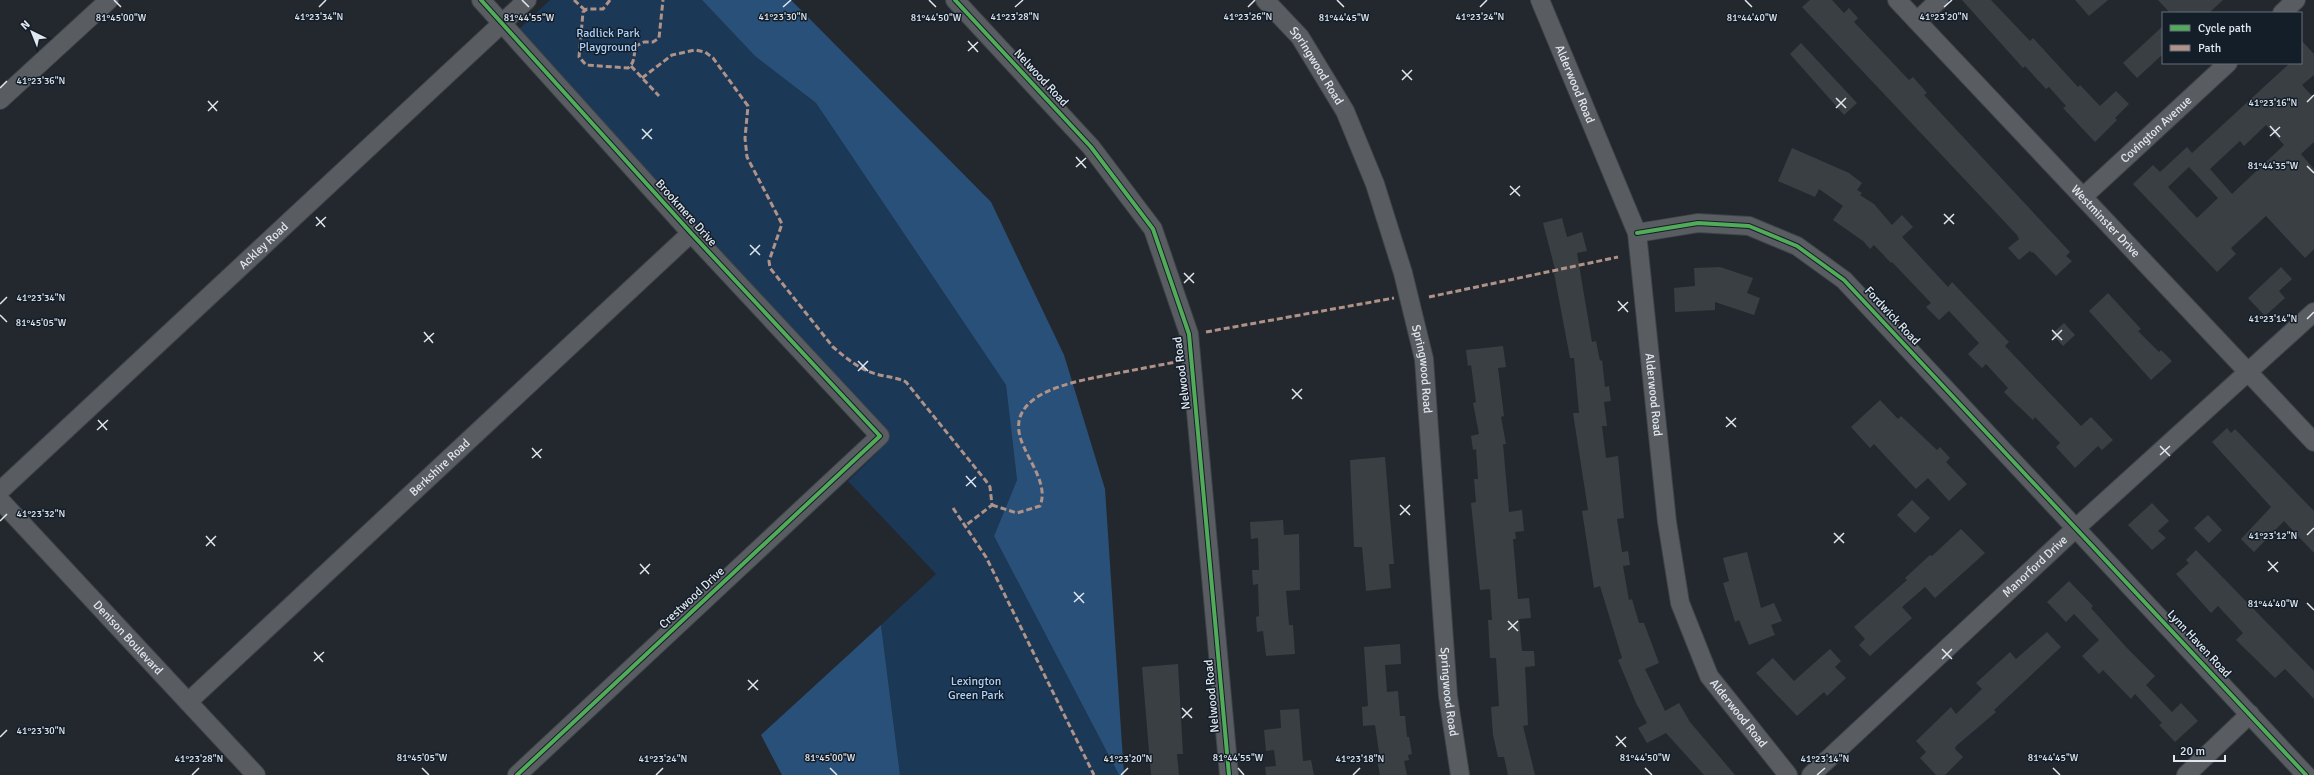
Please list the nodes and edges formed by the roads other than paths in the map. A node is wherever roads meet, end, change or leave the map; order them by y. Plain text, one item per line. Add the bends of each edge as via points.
1 (109, 0) edge
2 (481, 0) edge
3 (527, 0) edge
4 (955, 0) edge
5 (1265, 0) edge
6 (1540, 0) edge
7 (1897, 0) edge
8 (1939, 0) edge
9 (2296, 0) edge
10 (2283, 12) edge
11 (1917, 21) junction
12 (502, 23) junction
13 (2227, 64) edge
14 (0, 100) edge
15 (2084, 196) junction
16 (691, 233) junction
17 (1638, 233) junction
18 (2314, 312) edge
19 (2249, 372) junction
20 (880, 436) joint
21 (2314, 442) edge
22 (0, 491) edge
23 (0, 500) edge
24 (2076, 528) junction
25 (188, 702) junction
26 (2250, 714) junction
27 (256, 775) edge
28 (517, 775) edge
29 (1228, 775) edge
30 (1460, 775) edge
31 (1788, 775) edge
32 (1811, 775) edge
33 (2186, 775) edge
34 (2306, 775) edge

1 - 14 street
2 - 12 street, Brookmere Drive
3 - 12 street, Ackley Road
4 - 29 street, Nelwood Road via 1091,147 1152,229 1189,334
5 - 30 street, Springwood Road via 1300,37 1345,111 1374,184 1403,273 1424,359 1448,696
6 - 17 street, Alderwood Road
7 - 11 street, Westminster Drive
8 - 11 street
9 - 10 street
11 - 15 street, Westminster Drive
12 - 16 street, Brookmere Drive
12 - 22 street, Ackley Road
13 - 15 street, Covington Avenue
15 - 19 street, Westminster Drive
16 - 20 street, Brookmere Drive
16 - 25 street, Berkshire Road
17 - 24 street, Fordwick Road via 1698,222 1749,226 1797,246 1844,280
17 - 31 street, Alderwood Road via 1667,522 1680,603 1709,676
18 - 19 street, Manorford Drive
19 - 21 street, Westminster Drive
19 - 24 street, Manorford Drive
20 - 28 street, Crestwood Drive
23 - 25 street, Denison Boulevard
24 - 26 street, Lynn Haven Road
24 - 32 street, Manorford Drive
25 - 27 street, Denison Boulevard
26 - 33 street
26 - 34 street, Lynn Haven Road

